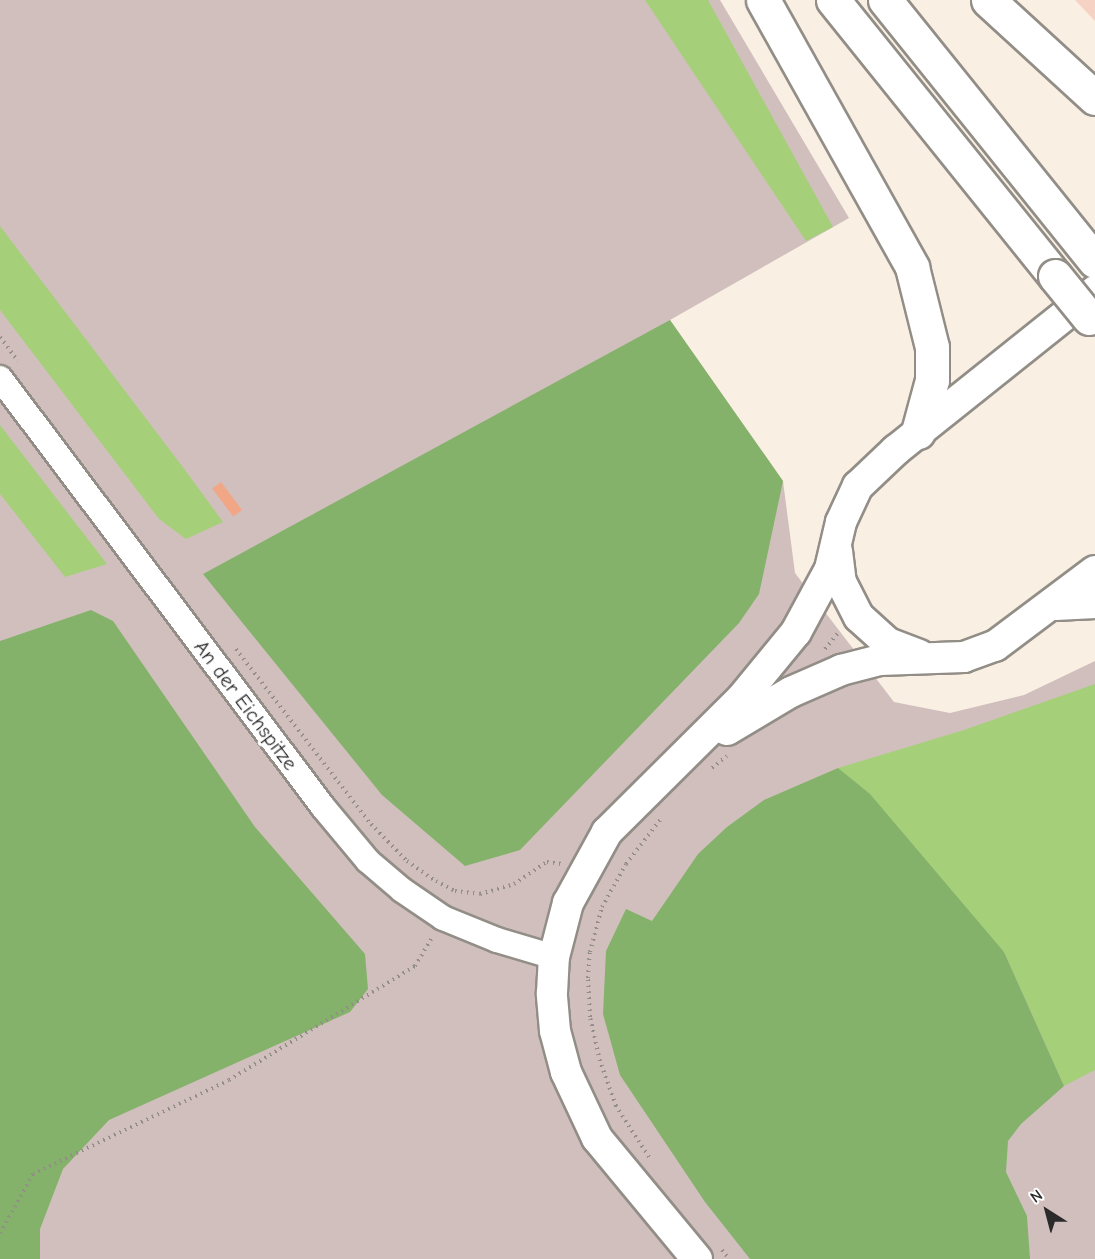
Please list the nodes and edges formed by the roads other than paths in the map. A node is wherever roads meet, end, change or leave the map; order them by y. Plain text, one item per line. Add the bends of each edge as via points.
1 (763, 0) edge
2 (833, 0) edge
3 (885, 0) edge
4 (988, 0) edge
5 (1095, 98) edge
6 (1091, 256) edge
7 (1093, 312) edge
8 (0, 378) edge
9 (918, 432) junction
10 (837, 545) junction
11 (1095, 571) edge
12 (1095, 601) edge
13 (1055, 603) junction
14 (932, 658) junction
15 (684, 757) junction
16 (554, 957) junction
17 (706, 1251) edge

1 - 9 highway via 912,267 932,347 932,380
2 - 7 highway, bridge via 1055,276
3 - 6 highway
4 - 5 highway
7 - 9 main road
8 - 16 street, An der Eichspitze via 347,838 402,890 443,918
9 - 10 main road via 858,486 841,522
10 - 14 main road via 841,582 859,617 888,643
10 - 15 main road via 823,585 796,632 741,699
11 - 13 main road
12 - 13 highway
13 - 14 main road via 995,646 964,657
14 - 15 main road via 880,660 841,670 790,692
15 - 16 main road via 627,809 593,852 568,903
16 - 17 main road via 555,1030 581,1110 616,1165

